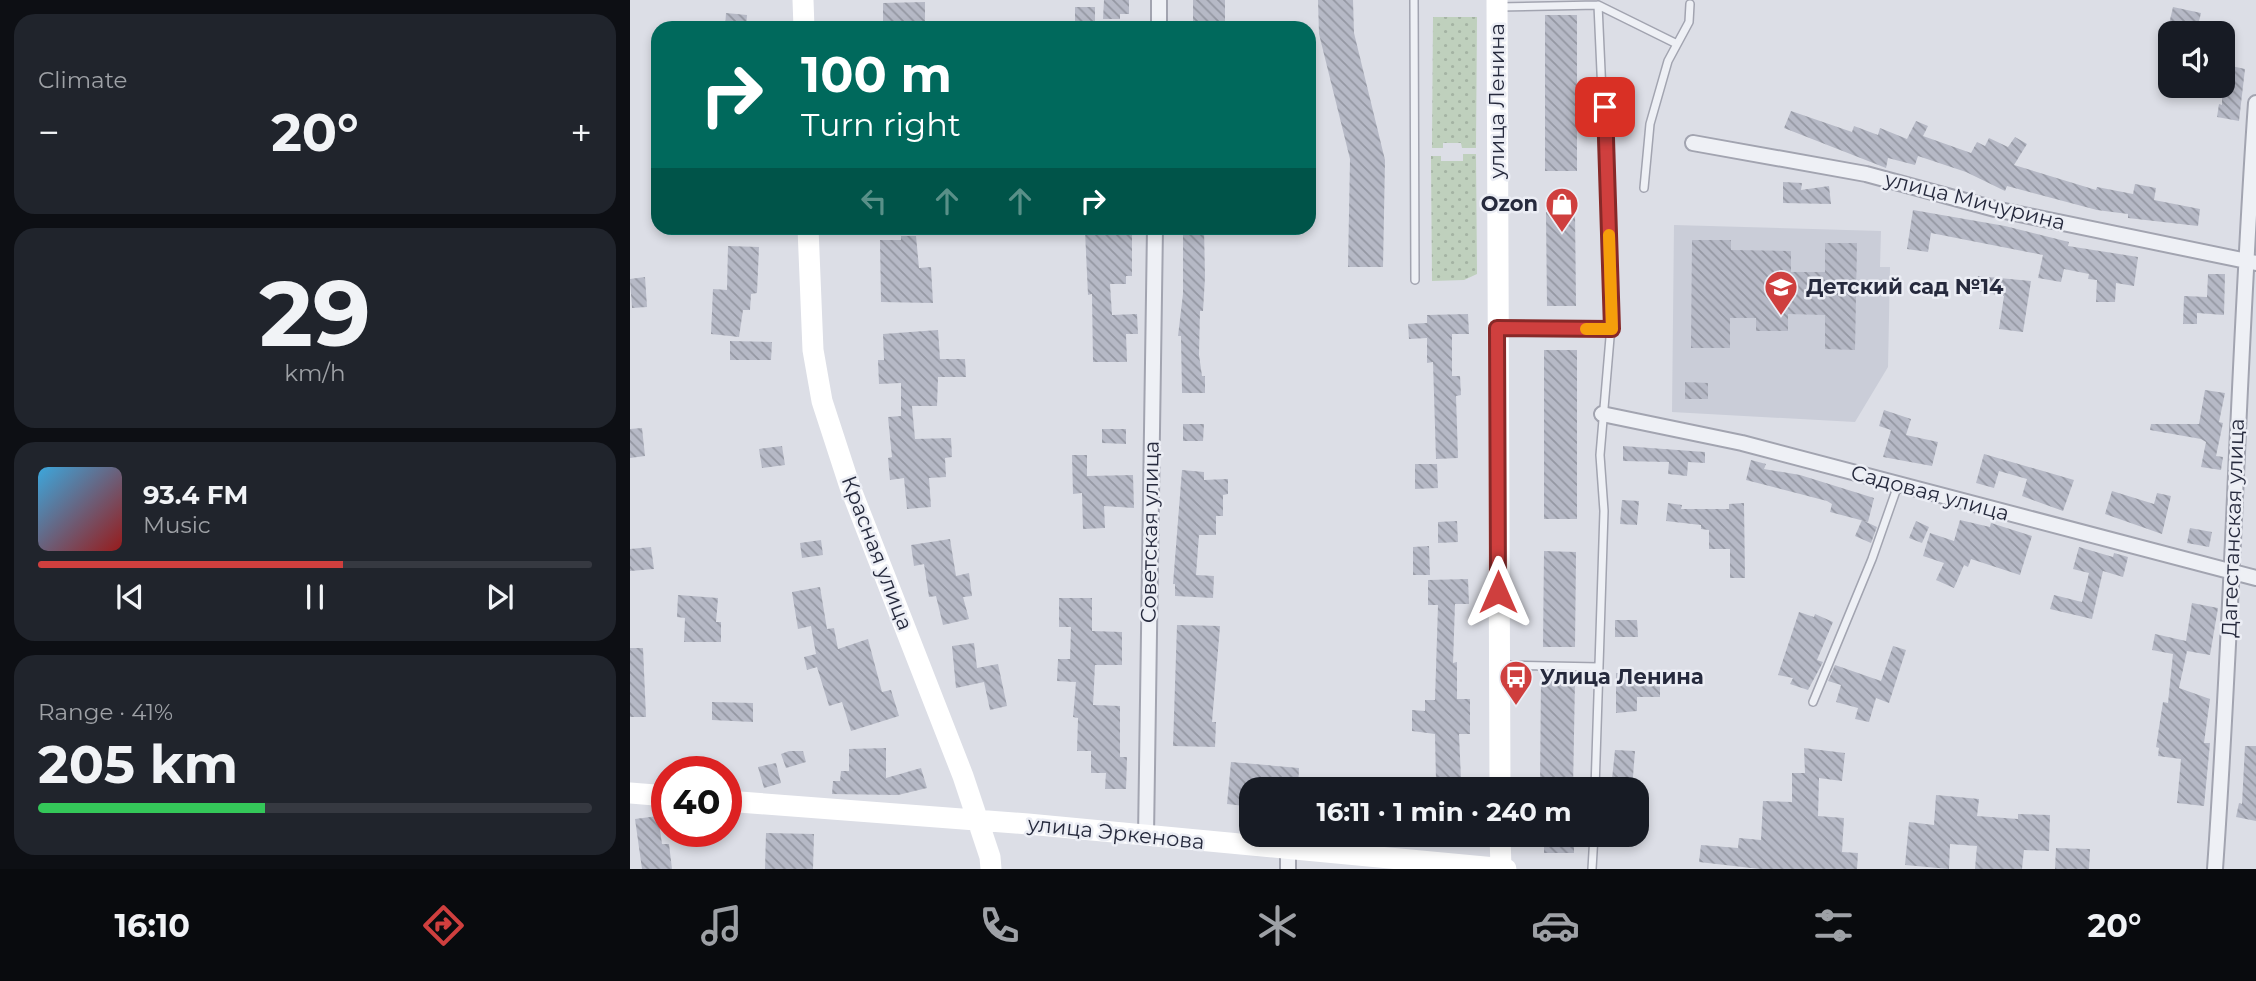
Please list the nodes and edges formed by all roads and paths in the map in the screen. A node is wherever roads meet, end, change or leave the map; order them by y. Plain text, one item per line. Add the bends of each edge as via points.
1 (803, 0) edge
2 (1159, 0) edge
3 (1414, 0) edge
4 (1497, 3) edge
5 (1690, 4) dead end
6 (1598, 5) junction
7 (804, 21) edge
8 (1159, 21) edge
9 (1677, 44) junction
10 (2256, 103) edge
11 (1693, 143) dead end
12 (1644, 188) dead end
13 (808, 235) edge
14 (1155, 235) edge
15 (2250, 261) edge
16 (1415, 281) dead end
17 (1497, 328) junction
18 (1612, 329) junction
19 (1602, 414) junction
20 (1898, 485) junction
21 (2231, 570) junction
22 (2256, 578) edge
23 (1498, 665) junction
24 (1599, 667) junction
25 (1813, 702) dead end
26 (1500, 777) edge
27 (1595, 777) edge
28 (630, 793) edge
29 (651, 795) edge
30 (742, 802) edge
31 (977, 822) junction
32 (1146, 836) junction
33 (1501, 847) edge
34 (1593, 847) edge
35 (1288, 860) edge
36 (991, 869) edge
37 (1503, 869) edge
38 (1592, 869) edge
39 (2215, 869) edge

1 - 7 street
2 - 8 street
3 - 16 lane
4 - 6 lane
4 - 17 street, улица Ленина
5 - 9 lane via 1689,22
6 - 9 lane
6 - 18 lane
9 - 12 lane via 1650,124
10 - 15 street, Дагестанская улица
11 - 15 street, улица Мичурина via 1866,174 1995,209
13 - 31 street, Красная улица via 811,326 822,401
14 - 32 street, Советская улица
15 - 21 street, Дагестанская улица
17 - 18 lane
17 - 23 street, улица Ленина
18 - 19 lane
19 - 20 street, Садовая улица via 1693,431
19 - 24 lane
20 - 21 street, Садовая улица
20 - 25 lane
21 - 22 street, Садовая улица
21 - 39 street, Дагестанская улица
23 - 24 lane
23 - 26 street, улица Ленина
24 - 27 lane
28 - 29 street
30 - 31 street, улица Эркенова
31 - 32 street, улица Эркенова
31 - 36 street, Красная улица
32 - 35 street, улица Эркенова
33 - 37 street
34 - 38 lane
35 - 37 street, улица Эркенова

